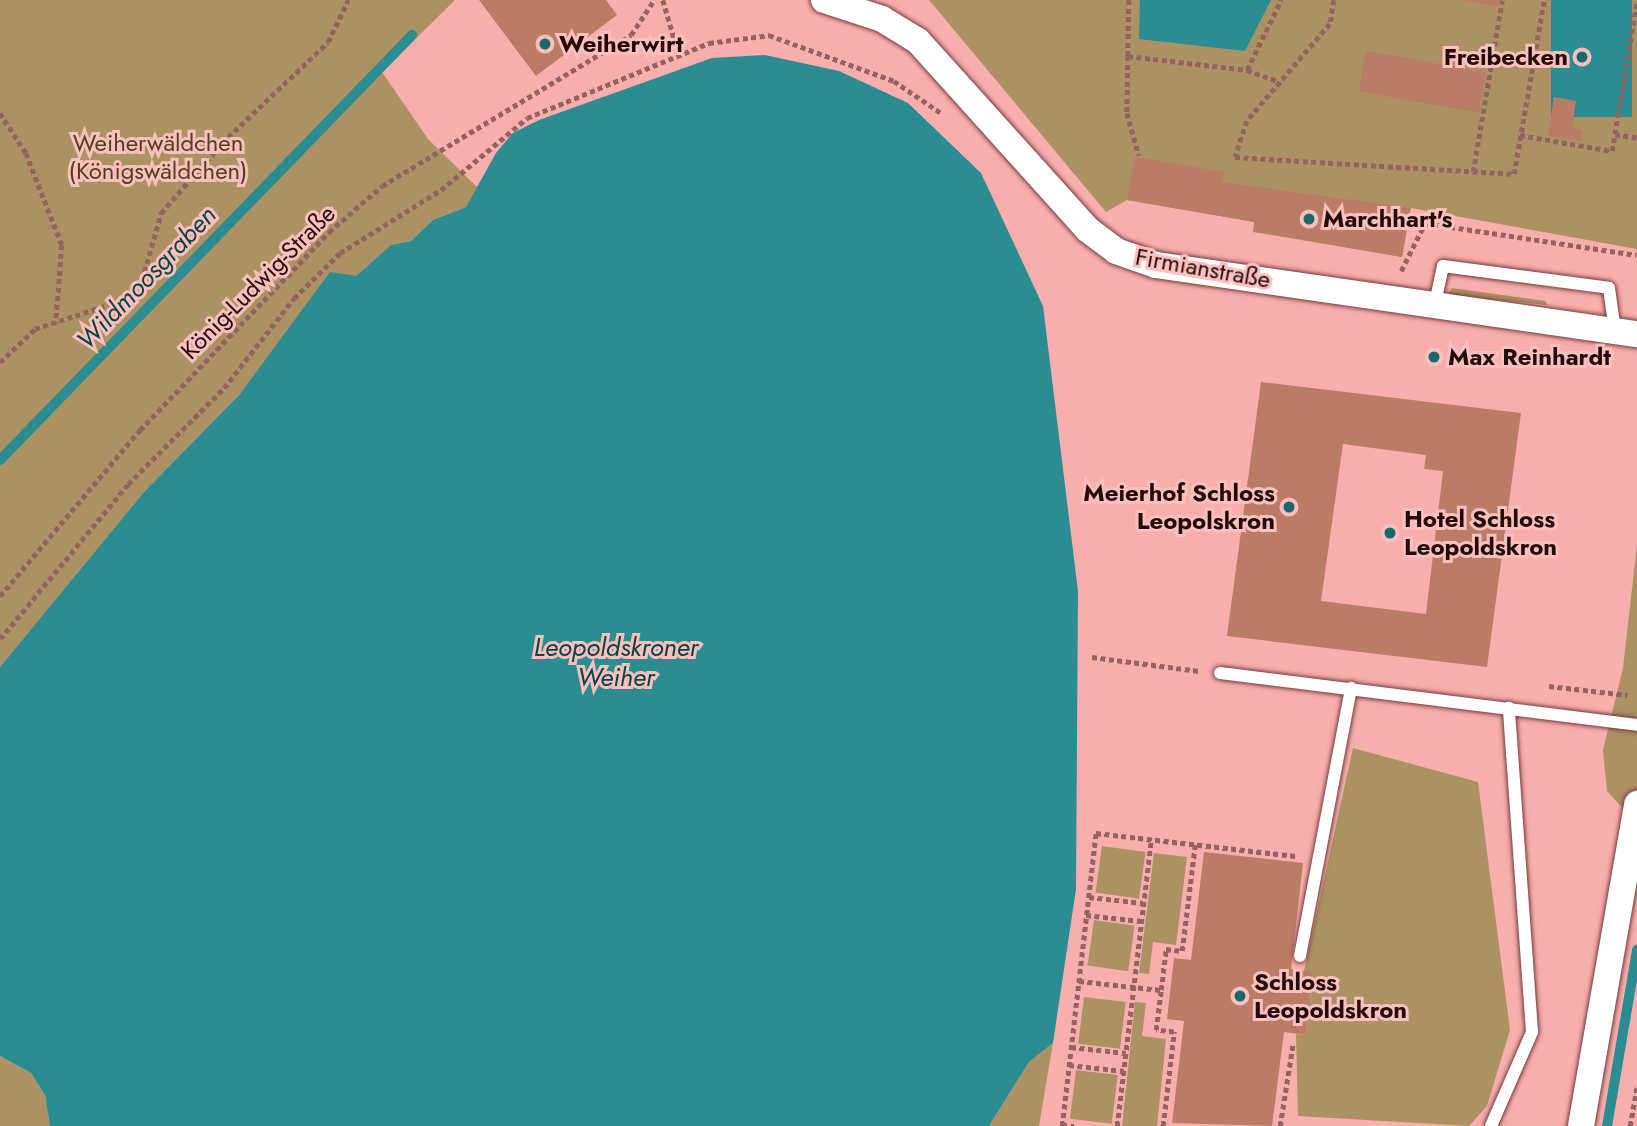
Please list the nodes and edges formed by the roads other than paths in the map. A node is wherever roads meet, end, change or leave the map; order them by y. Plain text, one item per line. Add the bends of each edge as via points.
1 (824, 0) edge
2 (1434, 308) junction
3 (1626, 333) edge
4 (1220, 673) road end
5 (1351, 688) junction
6 (1509, 708) junction
7 (1637, 725) edge
8 (1637, 804) edge
9 (1300, 956) dead end
10 (1491, 1126) edge
11 (1581, 1126) edge

1 - 2 street, Firmianstraße via 882,19 918,41 1087,229 1116,251 1156,265
2 - 3 street, Firmianstraße
2 - 3 lane via 1444,265 1609,288
4 - 5 lane
5 - 6 lane
5 - 9 lane
6 - 7 lane
6 - 10 lane via 1532,1032
8 - 11 street

